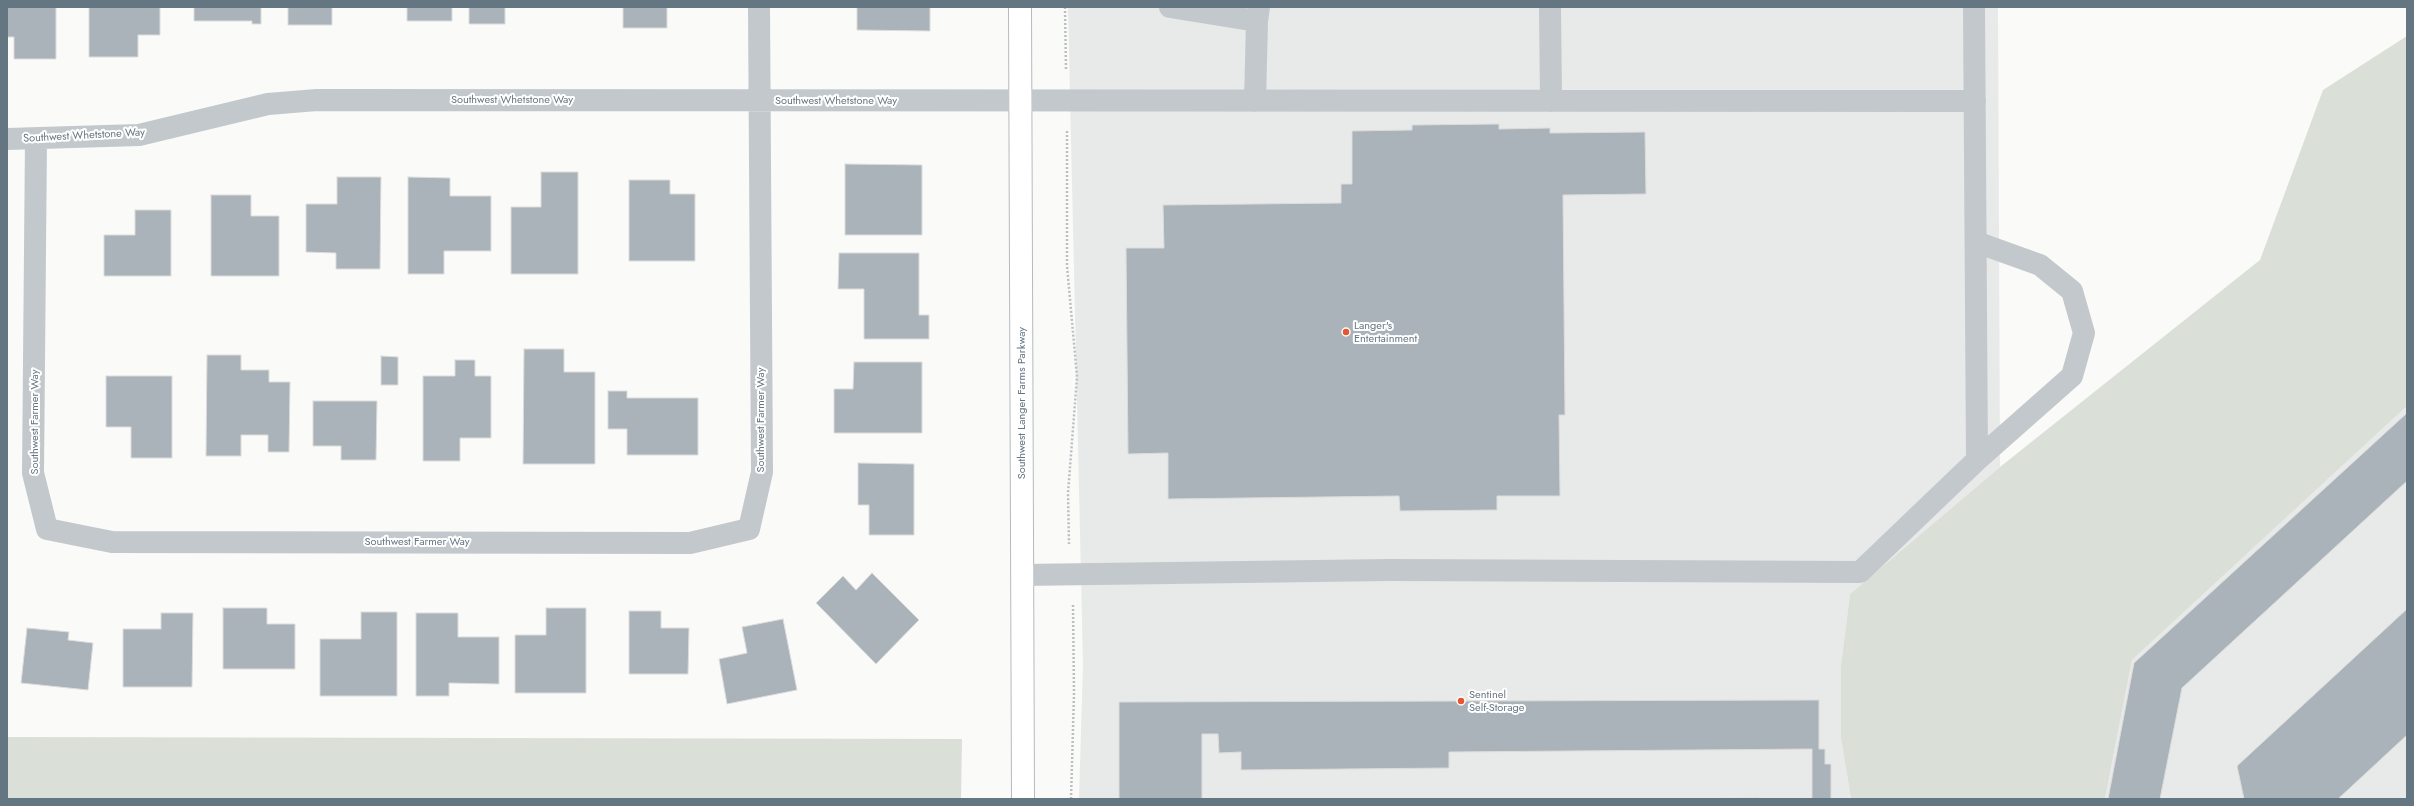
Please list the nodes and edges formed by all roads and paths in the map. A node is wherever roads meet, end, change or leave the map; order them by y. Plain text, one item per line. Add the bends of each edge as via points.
1 (759, 7) edge
2 (1020, 7) edge
3 (1065, 7) edge
4 (1170, 7) edge
5 (1550, 7) edge
6 (1974, 7) edge
7 (1258, 14) edge
8 (759, 101) junction
9 (1021, 101) junction
10 (1067, 101) junction
11 (1255, 101) junction
12 (1551, 101) junction
13 (1975, 101) junction
14 (7, 139) edge
15 (36, 139) junction
16 (1976, 242) junction
17 (1977, 460) junction
18 (1070, 574) junction
19 (1022, 575) junction
20 (1023, 799) edge
21 (1071, 799) edge

1 - 8 street
2 - 9 main road, Southwest Langer Farms Parkway
3 - 10 path
4 - 7 street
5 - 12 street
6 - 13 street
7 - 11 street
8 - 9 street, Southwest Whetstone Way
8 - 15 street, Southwest Whetstone Way via 317,100 268,104 139,135
8 - 15 street, Southwest Farmer Way via 762,472 749,529 690,542 112,542 47,529 33,473
9 - 10 street, Southwest Whetstone Way
9 - 19 main road, Southwest Langer Farms Parkway
10 - 11 street, Southwest Whetstone Way
10 - 18 path via 1067,266 1077,377 1068,492
11 - 12 street, Southwest Whetstone Way
12 - 13 street, Southwest Whetstone Way
13 - 16 street
14 - 15 street, Southwest Whetstone Way
16 - 17 street
16 - 17 street via 2040,265 2072,291 2084,333 2072,376
17 - 18 street via 1860,572 1390,570
18 - 19 street
18 - 21 path via 1074,658
19 - 20 main road, Southwest Langer Farms Parkway

